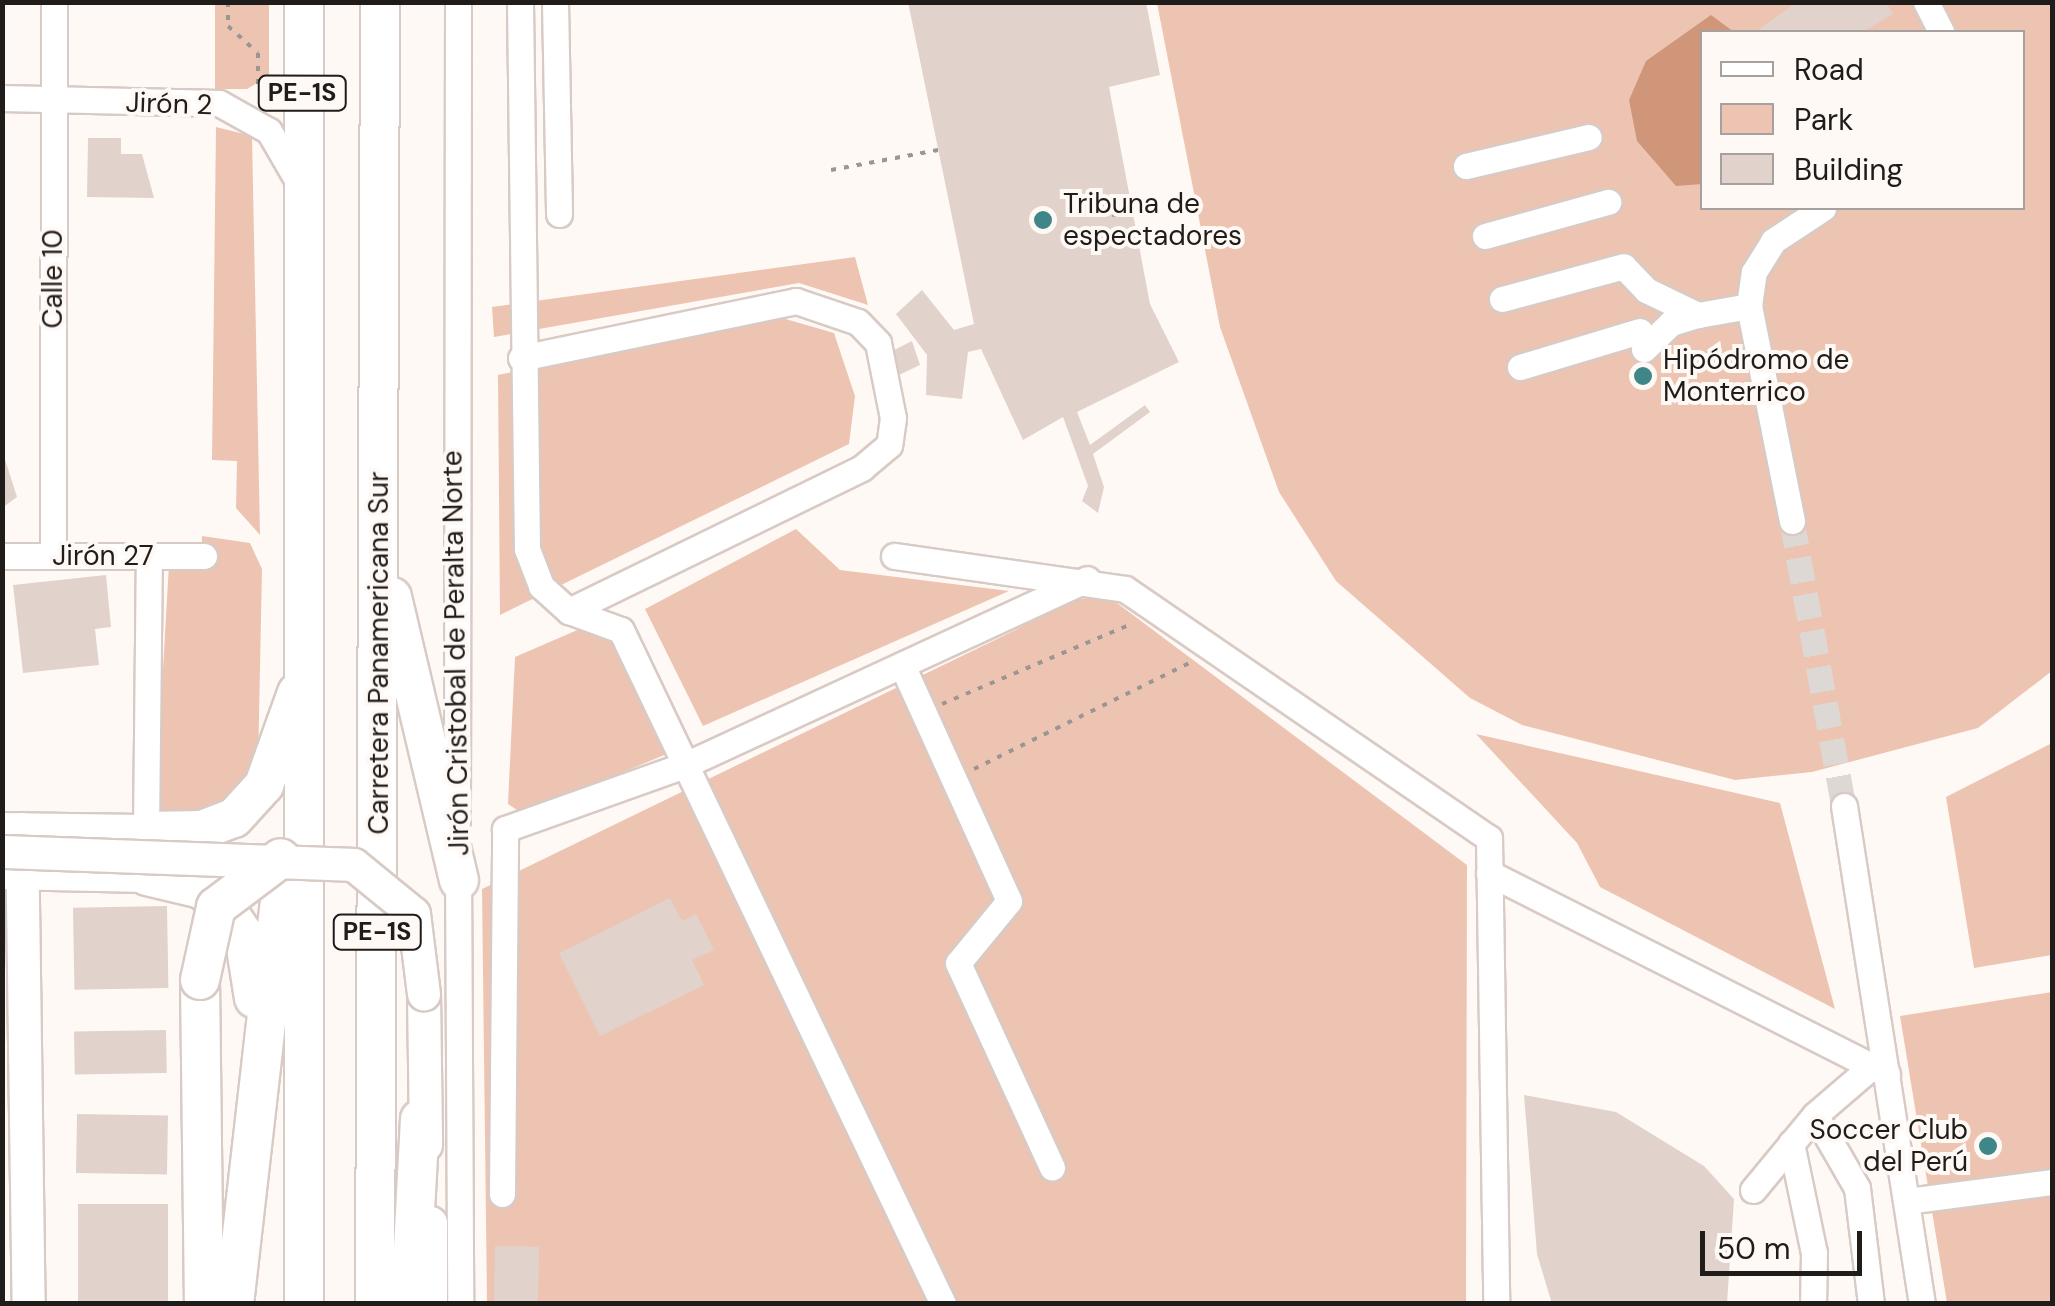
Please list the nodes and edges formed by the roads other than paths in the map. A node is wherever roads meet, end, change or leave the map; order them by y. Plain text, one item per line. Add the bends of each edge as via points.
1 (54, 2) edge
2 (304, 2) edge
3 (380, 2) edge
4 (458, 2) edge
5 (520, 2) edge
6 (555, 2) edge
7 (1926, 2) edge
8 (1940, 30) edge
9 (2, 98) edge
10 (54, 100) junction
11 (1589, 138) dead end
12 (1466, 166) dead end
13 (299, 183) junction
14 (1608, 202) dead end
15 (1821, 210) edge
16 (559, 214) dead end
17 (1485, 236) dead end
18 (1502, 298) dead end
19 (1749, 306) junction
20 (1698, 315) junction
21 (521, 358) junction
22 (1520, 367) dead end
23 (1792, 521) tunnel mouth
24 (2, 556) edge
25 (52, 556) junction
26 (149, 556) junction
27 (204, 556) dead end
28 (894, 556) dead end
29 (380, 561) junction
30 (1086, 579) junction
31 (569, 611) junction
32 (902, 666) junction
33 (303, 678) junction
34 (686, 764) junction
35 (305, 806) junction
36 (1844, 806) tunnel mouth
37 (146, 831) junction
38 (10, 851) edge
39 (281, 858) junction
40 (1489, 873) junction
41 (147, 876) joint
42 (459, 880) junction
43 (259, 1070) junction
44 (1879, 1071) junction
45 (1815, 1116) junction
46 (420, 1119) junction
47 (1792, 1144) junction
48 (15, 1160) edge
49 (1052, 1167) dead end
50 (2052, 1182) edge
51 (1753, 1190) dead end
52 (502, 1194) dead end
53 (1907, 1201) junction
54 (16, 1226) edge
55 (236, 1297) edge
56 (29, 1304) edge
57 (204, 1304) edge
58 (304, 1304) edge
59 (375, 1304) edge
60 (410, 1304) edge
61 (430, 1304) edge
62 (460, 1304) edge
63 (943, 1304) edge
64 (1496, 1304) edge
65 (1813, 1304) edge
66 (1871, 1304) edge
67 (1922, 1304) edge

1 - 10 street, Calle 10
2 - 13 highway, PE-1S
3 - 29 highway, Carretera Panamericana Sur / PE-1S
4 - 42 street, Jirón Cristobal de Peralta Norte
5 - 21 street
6 - 16 street
7 - 8 street
9 - 10 street, Jirón 2
10 - 13 street, Jirón 2 via 231,108 270,131
10 - 25 street, Calle 10
11 - 12 street
13 - 33 highway, PE-1S
14 - 17 street
15 - 19 street via 1773,241 1754,272
18 - 20 street via 1626,268 1646,290
19 - 20 street
19 - 23 street
20 - 22 street via 1642,340
21 - 31 street via 527,549 541,586
21 - 31 street via 796,301 858,322 878,342 893,418 889,445 862,468
24 - 25 street, Jirón 27
25 - 26 street, Jirón 27
26 - 27 street, Jirón 27
26 - 37 street
28 - 30 street
29 - 42 highway
29 - 59 highway, Carretera Panamericana Sur / PE-1S
30 - 32 street
30 - 40 street via 1162,610 1458,810 1488,838
31 - 34 street via 621,630
32 - 34 street
32 - 49 street via 1009,902 958,963
33 - 35 highway, PE-1S
33 - 37 highway via 264,786 234,818 202,830
34 - 52 street via 505,829
34 - 63 street
35 - 43 highway via 286,850
35 - 58 highway, PE-1S
36 - 44 street
37 - 38 main road
38 - 39 main road, bridge
38 - 41 main road
38 - 48 main road
39 - 46 main road, bridge via 354,865 384,880 414,914 424,955
39 - 57 highway, bridge via 216,908 204,944
40 - 44 street
40 - 64 street
41 - 43 highway via 201,890 244,935
42 - 62 street, Jirón Cristobal de Peralta Norte
43 - 55 highway
44 - 45 street
44 - 53 street
45 - 47 street
45 - 66 street via 1857,1188
46 - 60 highway
46 - 61 main road via 432,1167
47 - 51 street
47 - 65 street via 1814,1253
48 - 54 main road
50 - 53 street
53 - 67 street
54 - 56 main road

